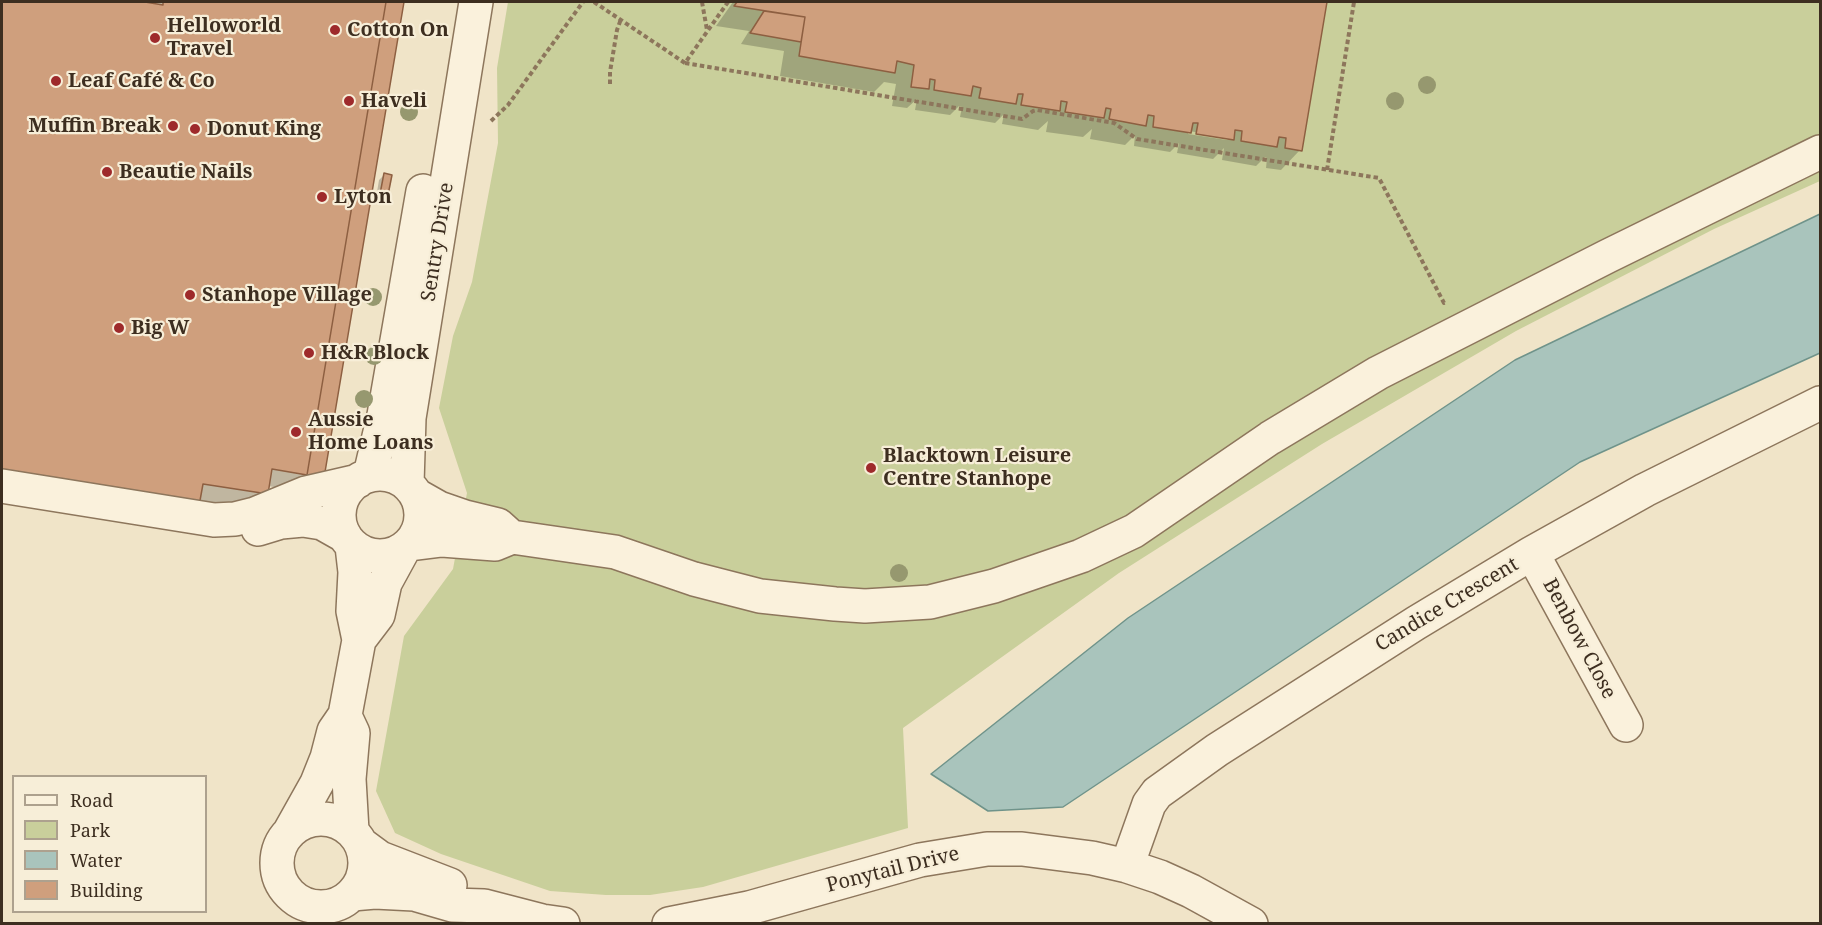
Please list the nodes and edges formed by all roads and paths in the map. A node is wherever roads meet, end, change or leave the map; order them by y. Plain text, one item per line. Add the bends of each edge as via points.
1 (456, 2) edge
2 (476, 2) edge
3 (583, 2) edge
4 (594, 2) edge
5 (702, 2) edge
6 (728, 2) edge
7 (1354, 2) edge
8 (621, 20) junction
9 (707, 31) junction
10 (686, 63) junction
11 (610, 84) dead end
12 (491, 121) dead end
13 (1821, 152) edge
14 (1327, 170) junction
15 (1454, 298) dead end
16 (1821, 403) edge
17 (364, 478) junction
18 (2, 486) edge
19 (411, 489) junction
20 (2, 499) edge
21 (512, 537) junction
22 (349, 541) junction
23 (406, 547) junction
24 (1532, 553) junction
25 (359, 640) junction
26 (345, 715) junction
27 (1626, 725) dead end
28 (289, 833) junction
29 (356, 837) junction
30 (1127, 866) junction
31 (284, 889) junction
32 (484, 906) junction
33 (340, 907) edge
34 (707, 920) edge
35 (294, 924) edge
36 (563, 924) edge
37 (669, 924) edge
38 (1251, 924) edge

1 - 17 street, Sentry Drive via 384,415
2 - 19 street, Sentry Drive via 409,418
3 - 12 path via 508,105
4 - 8 path
5 - 9 path
6 - 9 path
7 - 14 path
8 - 10 path
8 - 11 path
9 - 10 path
10 - 14 path via 1022,119 1037,110 1103,121 1114,123 1137,139
13 - 21 street via 1378,373 1252,450 1134,531 1081,556 994,586 948,599 900,605 796,601 721,587 615,552
14 - 15 path via 1379,178 1443,303
16 - 24 street, Candice Crescent via 1645,490
17 - 18 street via 306,493 255,514 214,520
17 - 19 street via 397,477
17 - 22 street via 343,497 339,511 340,524
19 - 21 street via 439,508 498,525
19 - 23 street via 421,520
20 - 22 street via 194,531 245,532 303,520 322,524
21 - 23 street via 495,544 442,540
22 - 23 street via 375,556
22 - 25 street
23 - 25 street via 386,583 378,615
24 - 27 street, Benbow Close
24 - 30 street, Candice Crescent via 1320,683 1157,793 1149,804
25 - 26 street
26 - 28 street via 334,731 317,783
26 - 29 street via 353,734 349,778
28 - 29 street via 311,820 327,820 341,824
28 - 31 street via 277,861
29 - 32 street via 380,858 455,887
29 - 33 street via 364,871
30 - 34 street, Ponytail Drive via 1022,849 952,853
30 - 38 street, Ponytail Drive via 1191,891
31 - 33 street via 311,906
31 - 35 street
32 - 33 street via 452,905 400,892
32 - 36 street
34 - 37 street, Ponytail Drive

